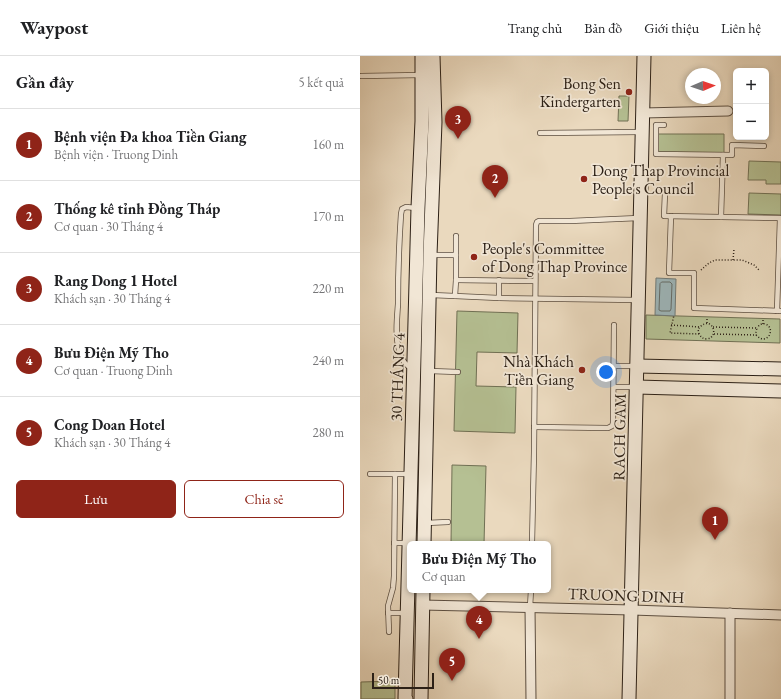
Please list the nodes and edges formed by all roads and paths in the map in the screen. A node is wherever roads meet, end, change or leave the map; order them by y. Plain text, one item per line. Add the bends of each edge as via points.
1 (422, 56) edge
2 (433, 56) edge
3 (644, 56) edge
4 (423, 74) junction
5 (361, 76) edge
6 (728, 111) dead end
7 (643, 113) junction
8 (422, 121) junction
9 (435, 122) junction
10 (664, 125) dead end
11 (643, 132) junction
12 (540, 133) dead end
13 (764, 146) dead end
14 (723, 155) junction
15 (664, 193) dead end
16 (418, 208) junction
17 (432, 209) junction
18 (671, 216) junction
19 (721, 217) junction
20 (641, 218) junction
21 (780, 218) edge
22 (456, 236) dead end
23 (734, 249) dead end
24 (417, 254) junction
25 (430, 255) junction
26 (456, 255) junction
27 (733, 260) dead end
28 (700, 270) dead end
29 (760, 272) dead end
30 (456, 280) junction
31 (499, 280) junction
32 (535, 281) junction
33 (430, 295) junction
34 (455, 296) junction
35 (499, 298) junction
36 (535, 298) junction
37 (639, 300) junction
38 (779, 311) edge
39 (674, 315) dead end
40 (707, 317) dead end
41 (763, 318) dead end
42 (707, 323) junction
43 (763, 324) junction
44 (614, 325) dead end
45 (672, 325) junction
46 (700, 327) junction
47 (713, 327) junction
48 (757, 328) junction
49 (699, 334) junction
50 (713, 334) junction
51 (756, 335) junction
52 (614, 366) junction
53 (637, 366) junction
54 (781, 369) edge
55 (414, 370) junction
56 (428, 370) junction
57 (458, 372) dead end
58 (614, 387) junction
59 (637, 387) junction
60 (781, 390) edge
61 (534, 427) junction
62 (412, 441) junction
63 (426, 442) junction
64 (370, 474) dead end
65 (395, 474) junction
66 (411, 474) junction
67 (410, 522) junction
68 (448, 522) dead end
69 (425, 523) junction
70 (410, 541) edge
71 (424, 541) edge
72 (532, 541) edge
73 (394, 543) junction
74 (407, 543) edge
75 (408, 593) edge
76 (423, 593) edge
77 (531, 593) edge
78 (422, 605) junction
79 (530, 607) junction
80 (408, 609) junction
81 (632, 610) junction
82 (388, 613) junction
83 (730, 613) junction
84 (781, 615) edge
85 (389, 632) dead end
86 (406, 699) edge
87 (421, 699) edge
88 (531, 699) edge
89 (629, 699) edge
90 (730, 699) edge

1 - 4 main road, 30 THÁNG 4
2 - 9 main road, 30 THÁNG 4
3 - 7 main road, RACH GAM
4 - 5 lane
4 - 8 main road, 30 THÁNG 4
6 - 7 street
7 - 11 main road, RACH GAM
8 - 9 main road
8 - 16 main road, 30 THÁNG 4
9 - 17 main road, 30 THÁNG 4
10 - 14 lane via 656,125 656,154
11 - 12 lane
11 - 20 main road, RACH GAM
13 - 14 lane via 732,145 732,155
14 - 19 lane
15 - 18 lane via 664,216
16 - 17 main road
16 - 24 main road, 30 THÁNG 4
16 - 55 lane via 402,209 398,279 399,350 403,362
17 - 25 main road, 30 THÁNG 4
18 - 19 lane
18 - 38 lane via 669,273 694,274 694,308
19 - 21 lane
20 - 32 lane via 539,220 536,225
20 - 37 main road, RACH GAM
21 - 38 lane
22 - 26 lane
23 - 27 path
24 - 25 lane
24 - 55 main road, 30 THÁNG 4
25 - 26 lane
25 - 33 main road, 30 THÁNG 4
26 - 30 lane
28 - 29 path via 715,260 742,260 754,265
30 - 31 lane
30 - 34 lane
31 - 32 lane
31 - 35 lane
32 - 36 lane
33 - 34 lane
33 - 56 main road, 30 THÁNG 4
34 - 35 lane
35 - 36 lane
36 - 37 lane
36 - 61 lane
37 - 53 main road, RACH GAM
39 - 45 path
40 - 42 path
41 - 43 path
42 - 46 path
42 - 47 path
43 - 48 path
43 - 51 path via 769,327 770,334 762,339
44 - 52 lane
45 - 46 path
45 - 49 path via 670,333
46 - 49 path
47 - 48 path
47 - 50 path
48 - 51 path
49 - 50 path via 705,339
50 - 51 path
52 - 53 lane
52 - 58 lane
53 - 54 main road
53 - 59 main road, RACH GAM
55 - 56 lane
55 - 62 main road, 30 THÁNG 4
56 - 57 lane
56 - 63 main road, 30 THÁNG 4
58 - 59 lane
58 - 61 lane via 612,426
59 - 60 main road
59 - 81 main road, RACH GAM
61 - 72 lane
62 - 63 main road
62 - 66 main road, 30 THÁNG 4
63 - 69 main road, 30 THÁNG 4
64 - 65 lane
65 - 66 lane
65 - 73 lane
66 - 67 main road, 30 THÁNG 4
67 - 69 lane
67 - 70 main road, 30 THÁNG 4
68 - 69 lane
69 - 71 main road, 30 THÁNG 4
73 - 74 lane
73 - 82 lane via 394,576
75 - 80 main road, 30 THÁNG 4
76 - 78 main road
77 - 79 lane
78 - 79 street, TRUONG DINH
78 - 80 main road
78 - 87 main road
79 - 81 street, TRUONG DINH
79 - 88 street
80 - 82 lane
80 - 86 main road, 30 THÁNG 4
81 - 83 street, TRUONG DINH
81 - 89 main road, RACH GAM
82 - 85 lane
83 - 84 street, TRUONG DINH
83 - 90 street

